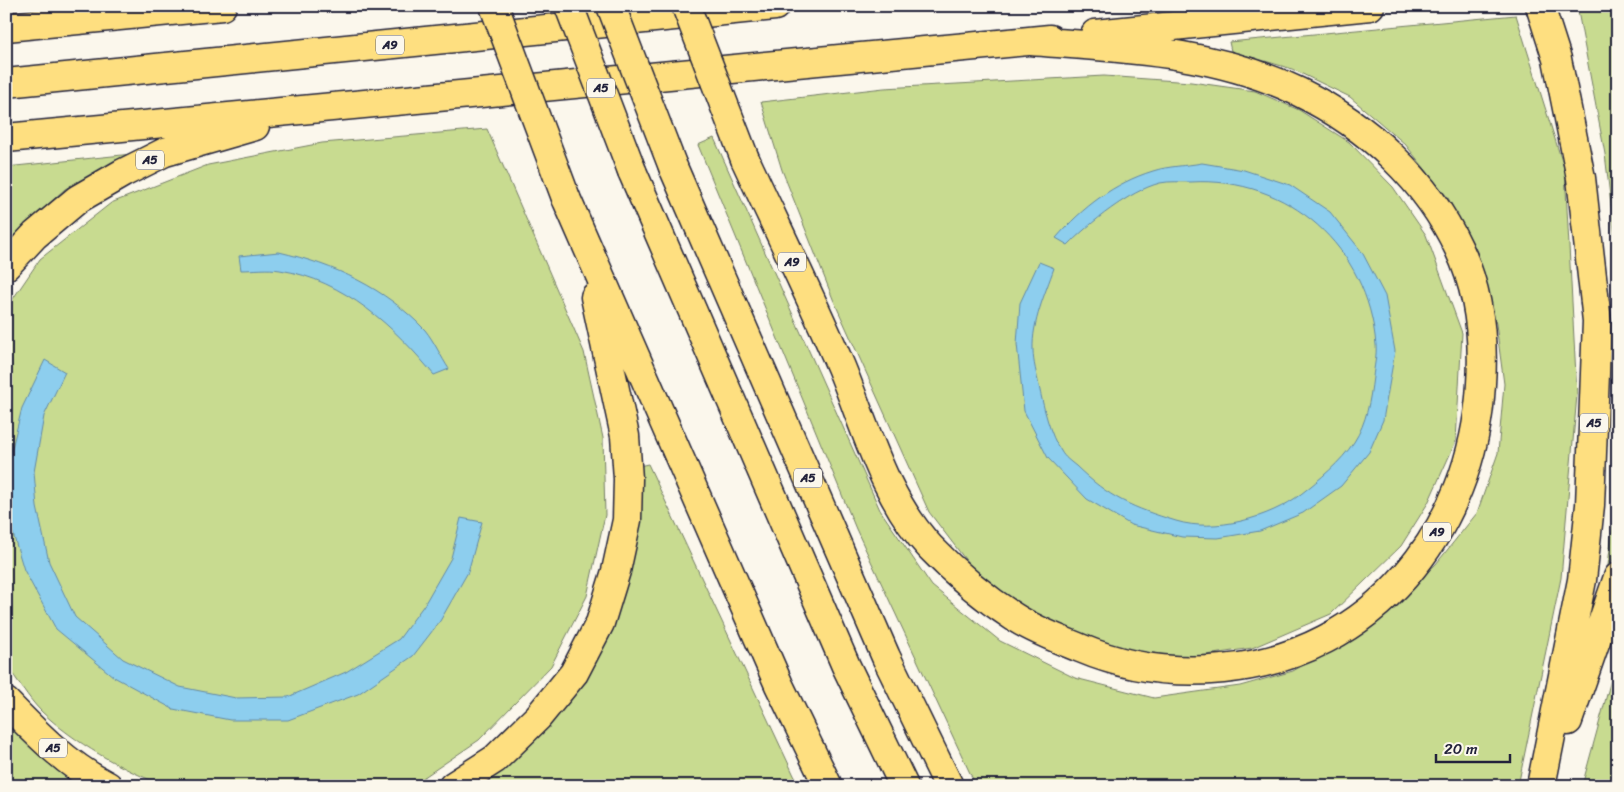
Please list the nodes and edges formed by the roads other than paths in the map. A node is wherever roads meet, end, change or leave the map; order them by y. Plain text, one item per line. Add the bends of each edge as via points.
1 (222, 6) edge
2 (494, 6) edge
3 (569, 6) edge
4 (611, 6) edge
5 (686, 6) edge
6 (775, 6) edge
7 (1370, 6) edge
8 (1540, 6) edge
9 (6, 28) edge
10 (1031, 41) junction
11 (6, 83) edge
12 (322, 107) junction
13 (6, 138) edge
14 (581, 235) junction
15 (6, 266) edge
16 (1618, 578) edge
17 (6, 702) edge
18 (108, 786) edge
19 (453, 786) edge
20 (828, 786) edge
21 (904, 786) edge
22 (949, 786) edge
23 (1542, 786) edge

1 - 9 highway
2 - 14 highway, bridge
3 - 21 highway, A5, bridge via 632,170 846,666
4 - 22 highway, A5, bridge via 673,167 886,657
5 - 10 highway, A9, bridge via 745,159 840,365 895,498 926,543 966,583 1017,620 1102,658 1147,668 1205,671 1247,667 1297,654 1343,630 1386,598 1424,552 1451,508 1472,454 1483,351 1476,298 1461,253 1440,213 1376,140 1296,90 1190,56
6 - 11 highway, A9
7 - 10 highway, A9
8 - 23 highway, A5 via 1558,59 1581,178 1597,321 1590,505 1582,580
10 - 12 highway, A9
12 - 13 highway, A9
12 - 15 highway, A5 via 165,152 78,200 35,235
14 - 19 highway via 625,436 627,520 616,571 600,623 574,673 538,717 495,759
14 - 20 highway via 779,685
16 - 23 highway, A5
17 - 18 highway, A5 via 44,742

